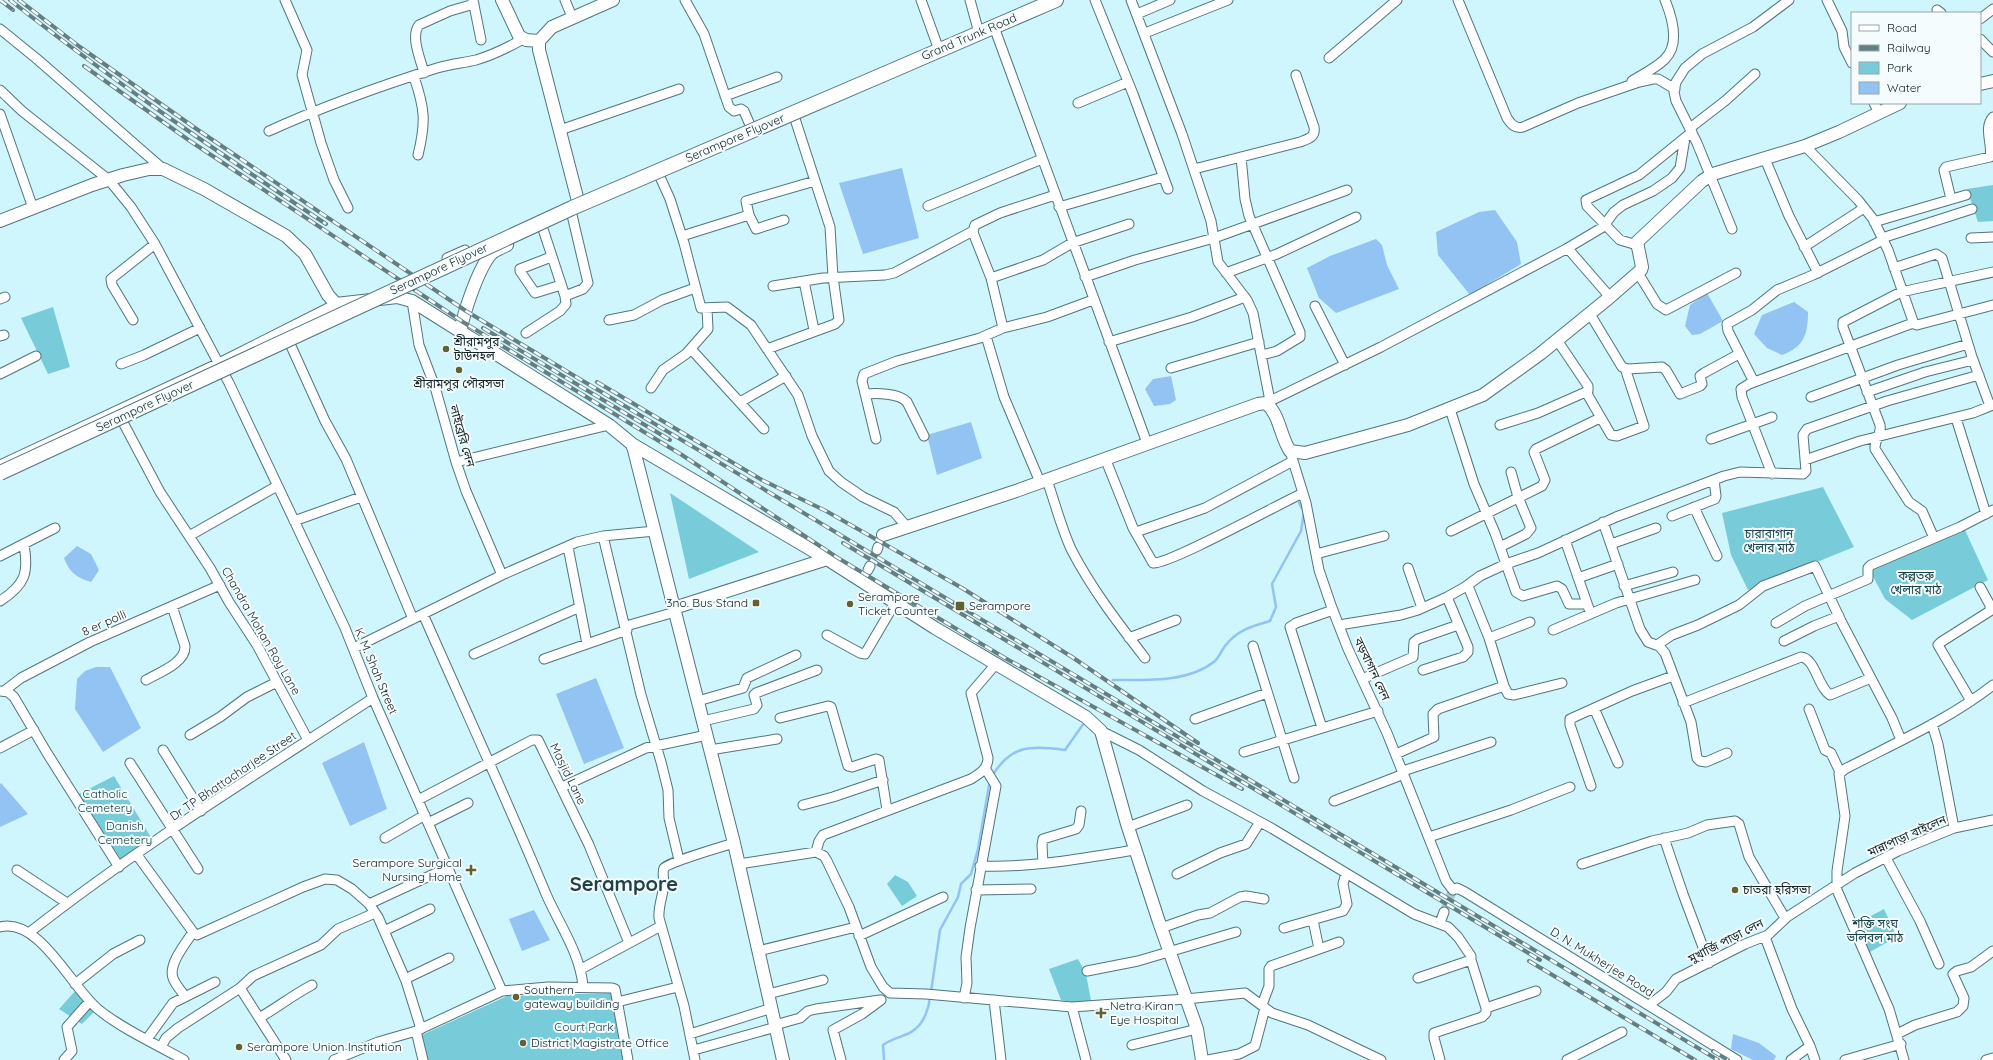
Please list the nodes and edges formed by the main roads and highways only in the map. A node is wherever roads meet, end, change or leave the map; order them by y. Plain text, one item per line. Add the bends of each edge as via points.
1 (1056, 0) edge
2 (882, 75) joint
3 (0, 472) edge

1 - 2 main road, Grand Trunk Road
2 - 3 main road, Serampore Flyover, bridge via 566,211

